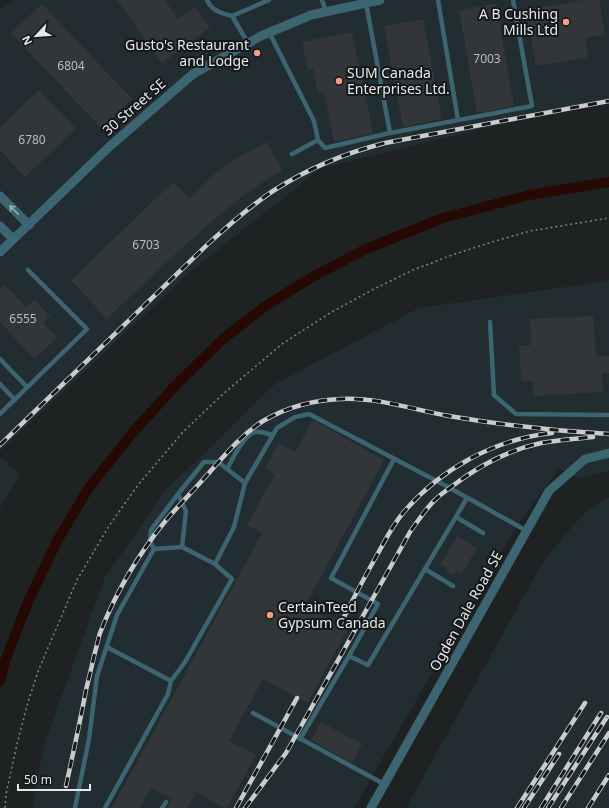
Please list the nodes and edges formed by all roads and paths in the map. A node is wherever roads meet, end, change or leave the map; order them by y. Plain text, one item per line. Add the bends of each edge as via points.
1 (207, 0) edge
2 (269, 0) edge
3 (322, 0) edge
4 (380, 0) edge
5 (438, 0) edge
6 (513, 0) edge
7 (366, 3) junction
8 (326, 12) junction
9 (232, 16) junction
10 (269, 32) junction
11 (248, 43) junction
12 (458, 120) junction
13 (390, 133) junction
14 (318, 140) junction
15 (292, 154) dead end
16 (0, 196) edge
17 (29, 225) junction
18 (0, 226) edge
19 (13, 239) junction
20 (0, 252) edge
21 (28, 270) dead end
22 (490, 322) dead end
23 (0, 359) edge
24 (0, 384) edge
25 (27, 387) junction
26 (15, 400) junction
27 (0, 414) edge
28 (609, 415) edge
29 (272, 435) junction
30 (609, 453) edge
31 (394, 459) junction
32 (227, 469) junction
33 (245, 483) junction
34 (178, 494) junction
35 (467, 498) junction
36 (456, 517) junction
37 (527, 531) junction
38 (484, 533) dead end
39 (182, 547) junction
40 (154, 550) junction
41 (215, 564) junction
42 (425, 569) junction
43 (453, 586) dead end
44 (107, 647) junction
45 (349, 656) junction
46 (171, 681) junction
47 (253, 713) dead end
48 (300, 739) junction
49 (384, 784) junction
50 (166, 802) dead end
51 (76, 808) edge
52 (105, 808) edge
53 (162, 808) edge
54 (371, 808) edge

1 - 9 lane via 218,12
2 - 9 lane
3 - 8 lane
4 - 7 street, 30 Street SE
5 - 12 lane
6 - 12 lane via 532,106
7 - 8 street, 30 Street SE
7 - 13 lane
8 - 10 street, 30 Street SE via 311,15
9 - 11 lane
10 - 11 street, 30 Street SE
10 - 14 lane via 314,121
11 - 17 street, 30 Street SE via 193,74 109,147
12 - 13 lane
13 - 14 lane via 325,148
14 - 15 lane
17 -> 16 street
17 - 19 street, 30 Street SE
18 - 19 street
19 - 20 street, 30 Street SE
21 - 25 lane via 87,329
22 - 28 lane via 494,395 516,414
23 - 25 lane
24 - 26 lane
25 - 26 lane
26 - 27 lane
29 - 31 lane via 277,428 295,417 309,414
29 - 32 lane via 256,432 249,434
29 - 33 lane
30 - 37 street, Ogden Dale Road SE via 585,459 549,491
31 - 35 lane
31 - 45 lane via 331,578 378,604
32 - 33 lane
32 - 34 lane via 218,462 204,462
33 - 41 lane via 234,527
34 - 39 lane via 186,511
34 - 40 lane via 151,530 150,541
35 - 36 lane
35 - 37 lane
36 - 38 lane
36 - 42 lane
37 - 49 street, Ogden Dale Road SE
39 - 40 lane
39 - 41 lane
40 - 44 lane via 117,615
41 - 46 lane via 232,579 185,662
42 - 43 lane
42 - 45 lane via 368,665
44 - 46 lane
44 - 51 lane via 97,676
45 - 48 lane
46 - 52 lane via 168,694
47 - 48 lane
48 - 49 lane
49 - 54 street, Ogden Dale Road SE
50 - 53 lane

